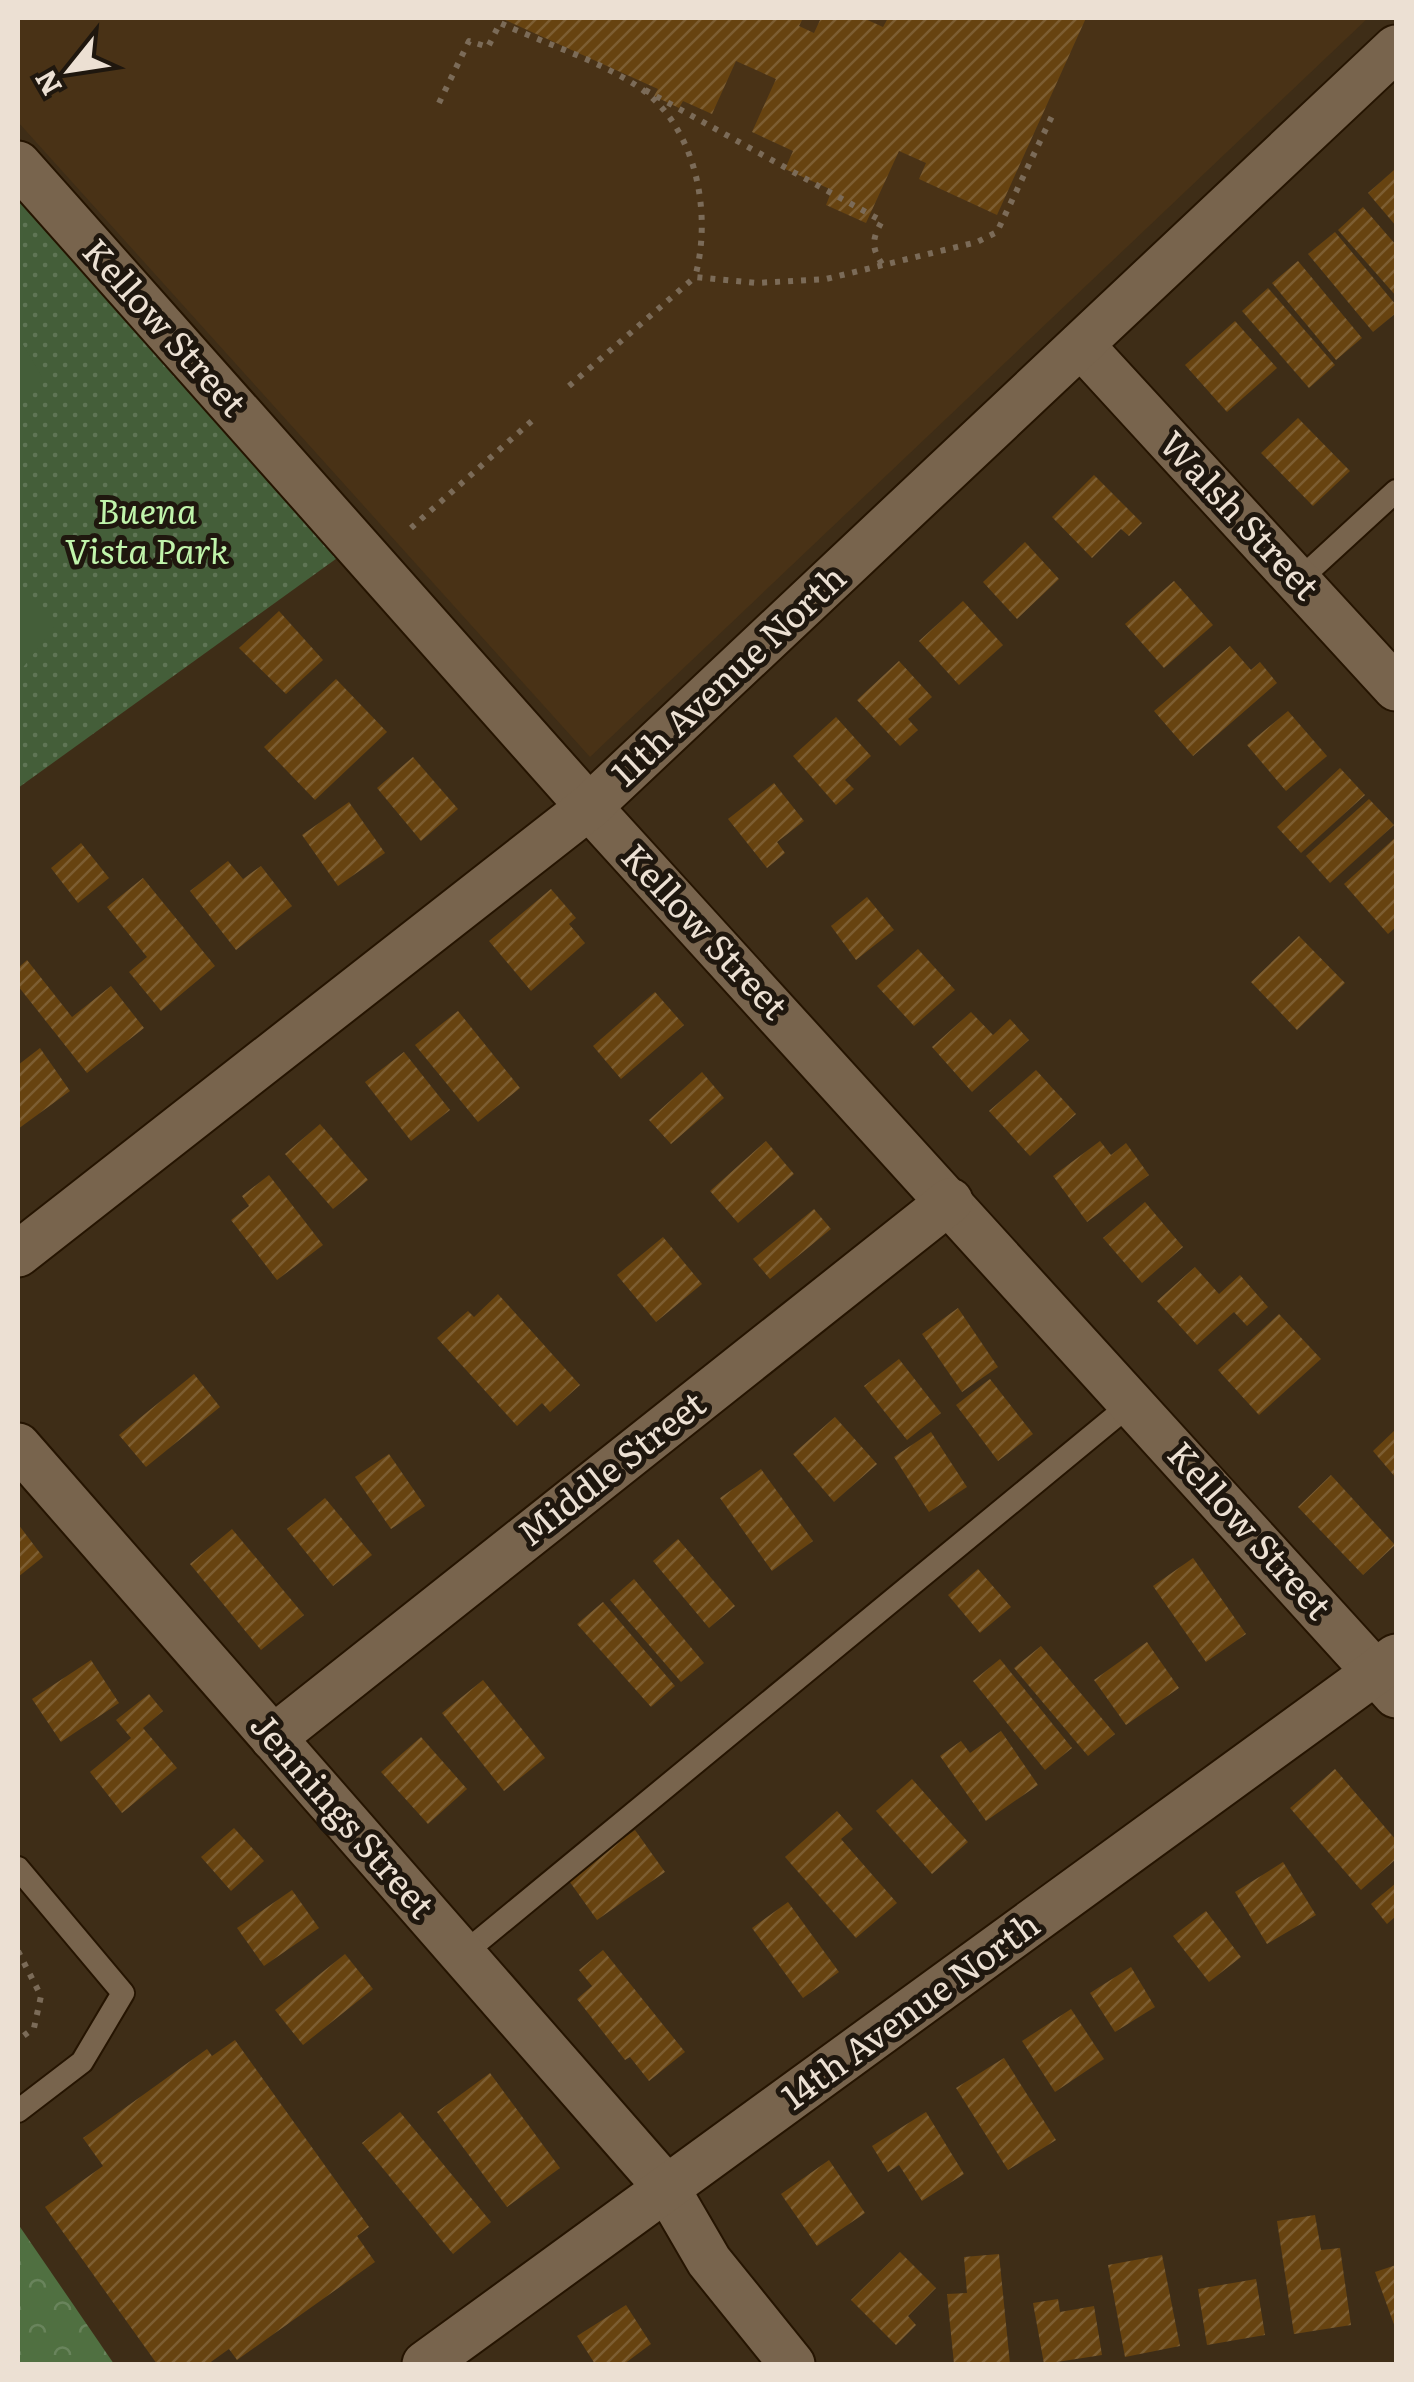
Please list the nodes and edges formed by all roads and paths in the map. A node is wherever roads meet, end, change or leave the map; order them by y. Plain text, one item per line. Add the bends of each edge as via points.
1 (1396, 48) edge
2 (636, 85) junction
3 (439, 103) dead end
4 (1052, 116) dead end
5 (18, 164) edge
6 (882, 264) junction
7 (695, 277) junction
8 (1082, 345) junction
9 (568, 386) dead end
10 (534, 419) dead end
11 (1396, 490) edge
12 (411, 528) dead end
13 (1298, 581) junction
14 (1396, 688) edge
15 (589, 807) junction
16 (950, 1200) junction
17 (18, 1254) edge
18 (1134, 1402) junction
19 (18, 1446) edge
20 (1390, 1675) edge
21 (273, 1738) junction
22 (18, 1868) edge
23 (18, 1952) edge
24 (463, 1954) junction
25 (18, 2040) edge
26 (18, 2112) edge
27 (666, 2187) junction
28 (425, 2364) edge
29 (792, 2364) edge

1 - 8 street, 11th Avenue North
2 - 3 path via 500,23 488,47 469,41
2 - 6 path via 882,222 873,251
2 - 7 path via 675,125 696,174 705,218
4 - 6 path via 996,232
5 - 15 street, Kellow Street
6 - 7 path via 826,278 756,284
7 - 9 path
8 - 13 street, Walsh Street
8 - 15 street, 11th Avenue North
10 - 12 path
11 - 13 lane
13 - 14 street, Walsh Street
15 - 16 street, Kellow Street
15 - 17 street, 11th Avenue North
16 - 18 street, Kellow Street
16 - 21 street, Middle Street
18 - 20 street, Kellow Street
18 - 24 lane
19 - 21 street, Jennings Street
20 - 27 street, 14th Avenue North
21 - 24 street, Jennings Street
22 - 26 lane via 123,1993 82,2062
23 - 25 path via 41,1996 34,2028
24 - 27 street, Jennings Street
27 - 28 street, 14th Avenue North
27 - 29 street, Jennings Street via 709,2262

